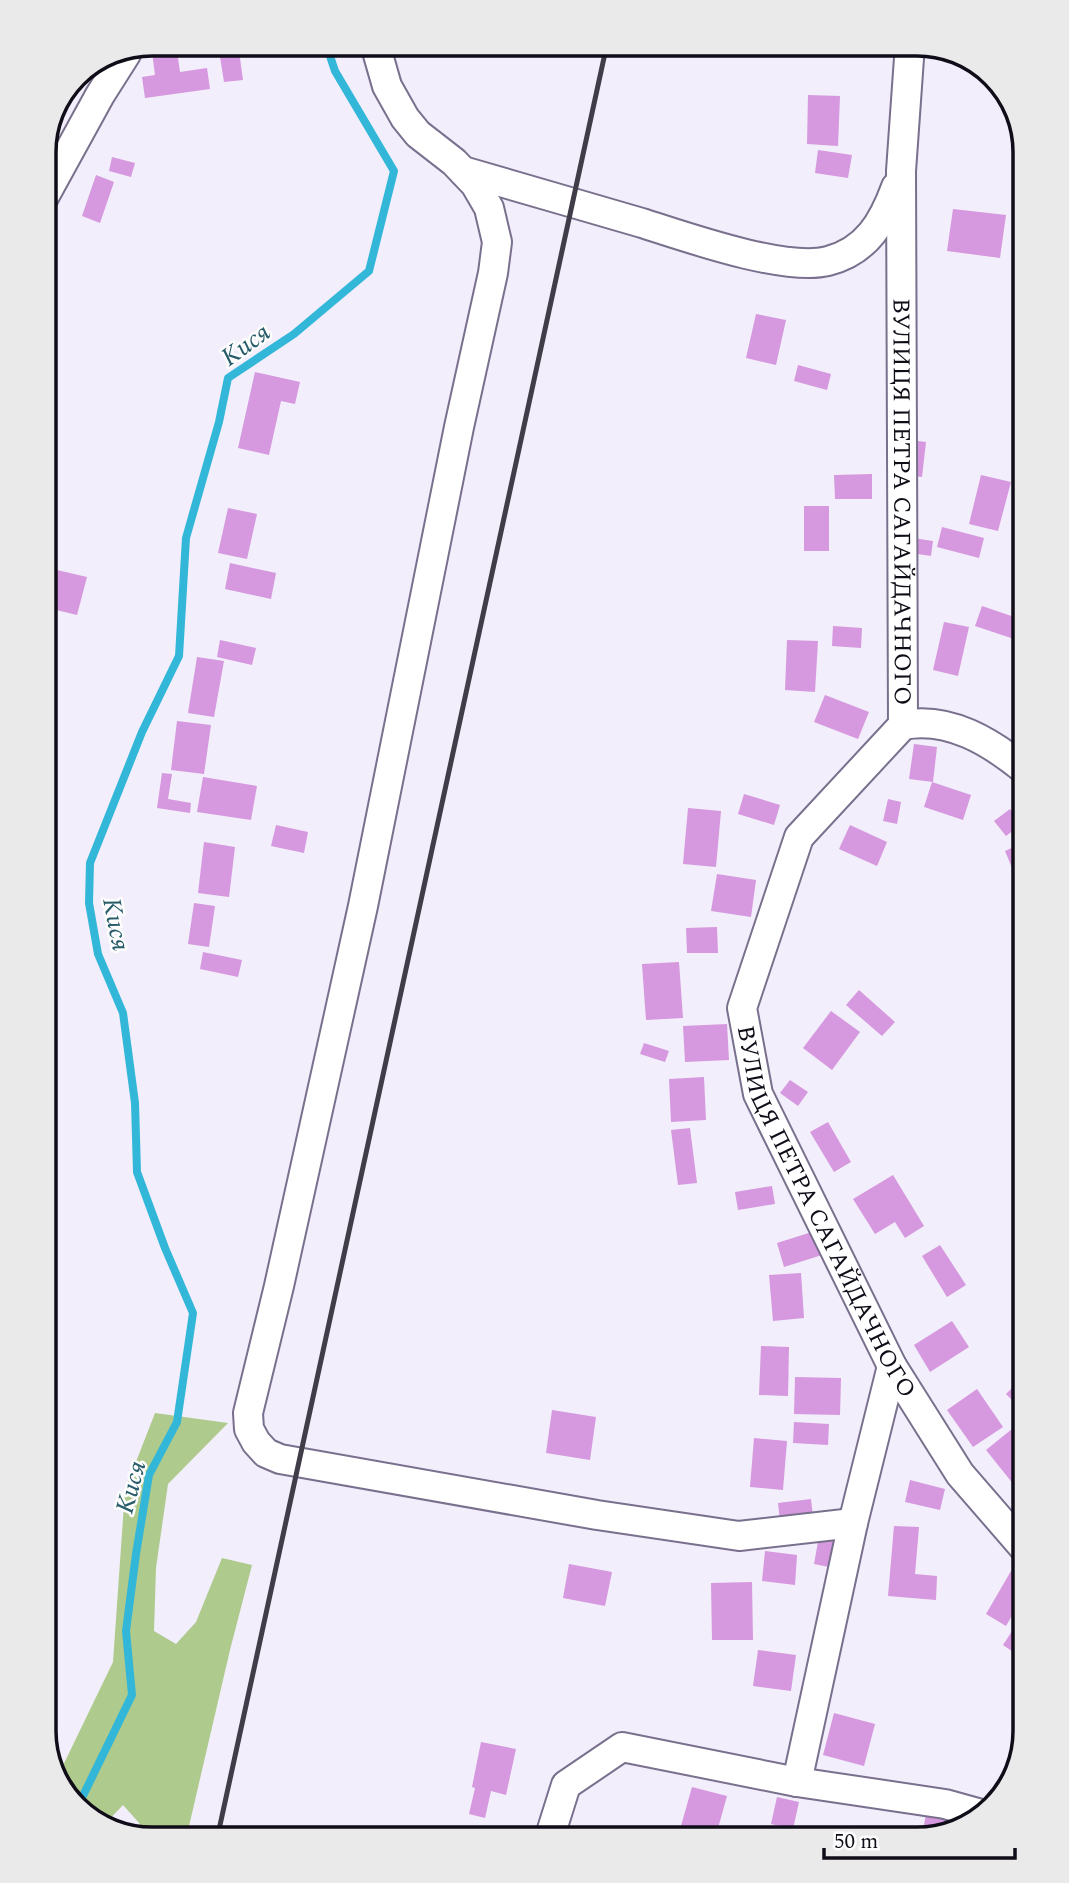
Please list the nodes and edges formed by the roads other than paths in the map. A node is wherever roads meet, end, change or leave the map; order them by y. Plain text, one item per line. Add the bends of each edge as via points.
1 (378, 56) edge
2 (909, 56) edge
3 (123, 61) edge
4 (463, 171) junction
5 (901, 171) junction
6 (56, 175) edge
7 (903, 725) junction
8 (1013, 762) edge
9 (892, 1366) junction
10 (853, 1523) junction
11 (1013, 1535) edge
12 (797, 1782) junction
13 (970, 1811) edge
14 (553, 1827) edge

1 - 4 street via 387,86 405,118
2 - 5 street, ВУЛИЦЯ ПЕТРА САГАЙДАЧНОГО
3 - 6 street
4 - 5 street via 680,235 802,264 838,258 866,241 885,215
4 - 10 street via 493,219 497,242 493,273 363,906 250,1405 249,1429 260,1447 280,1459 634,1521 739,1536
5 - 7 street, ВУЛИЦЯ ПЕТРА САГАЙДАЧНОГО
7 - 8 street via 935,722 964,731
7 - 9 street, ВУЛИЦЯ ПЕТРА САГАЙДАЧНОГО via 799,837 743,1008 758,1094
9 - 10 street
9 - 11 street, ВУЛИЦЯ ПЕТРА САГАЙДАЧНОГО via 960,1474
10 - 12 street
12 - 13 street
12 - 14 street via 622,1747 566,1784

